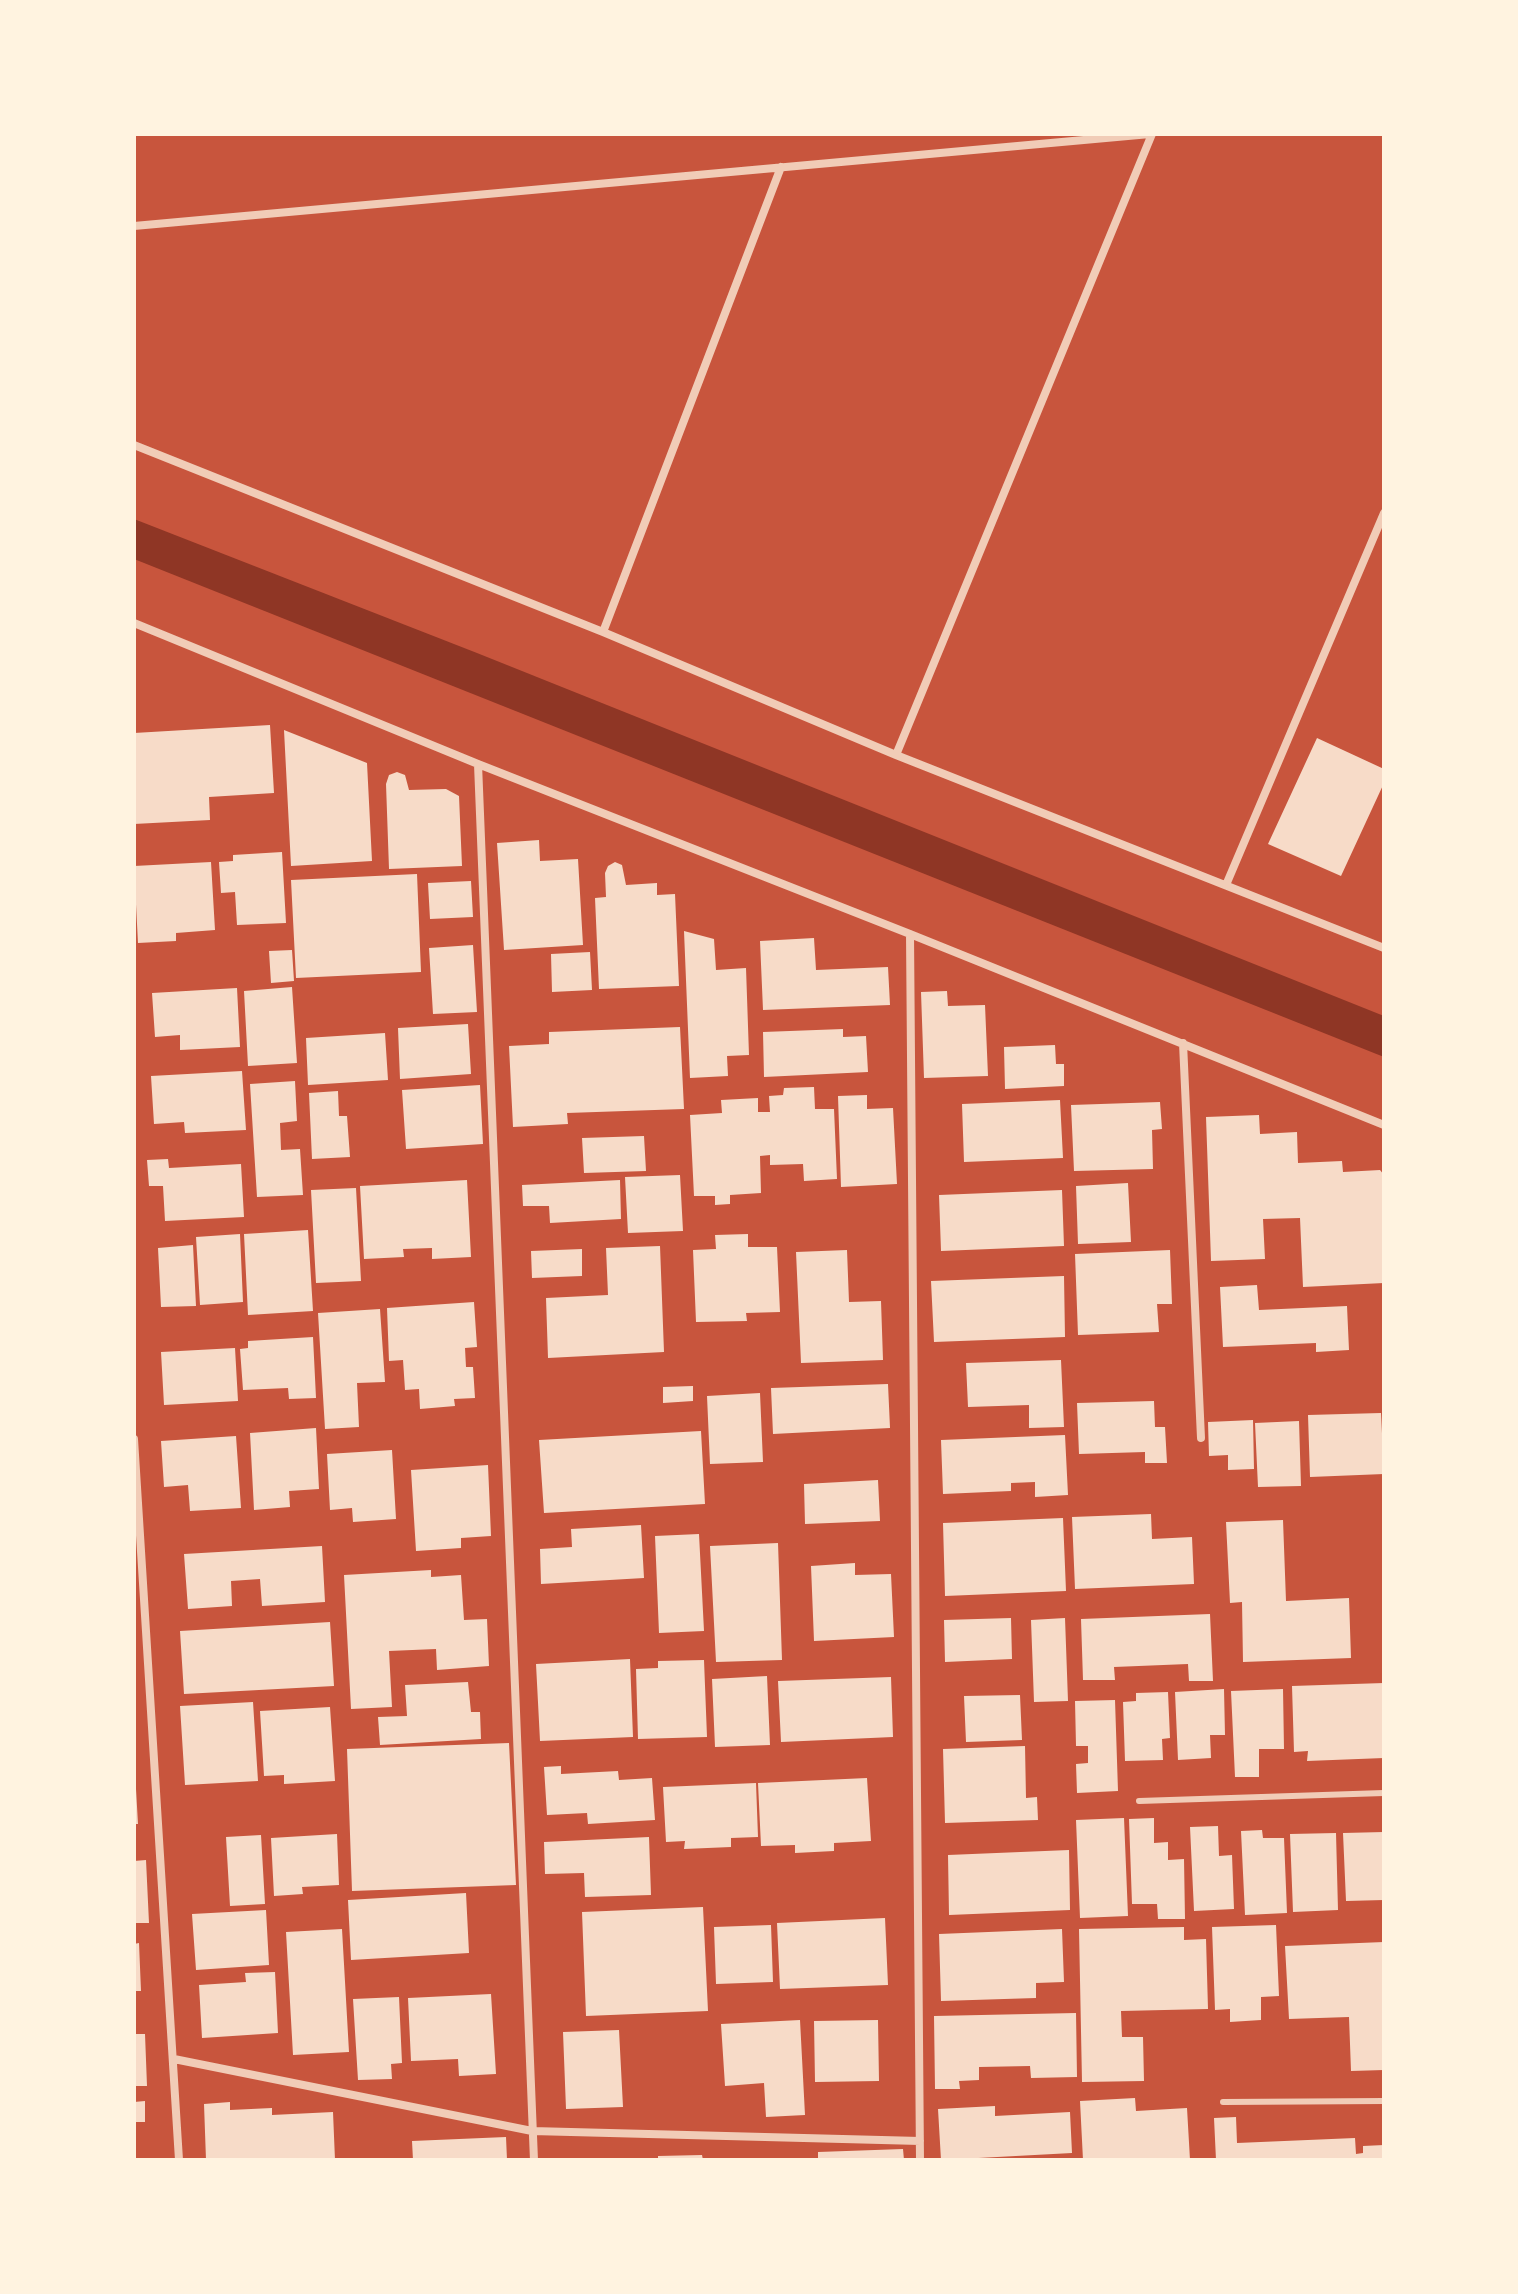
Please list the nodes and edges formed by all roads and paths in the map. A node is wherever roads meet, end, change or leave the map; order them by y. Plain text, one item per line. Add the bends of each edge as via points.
1 (1151, 134) edge
2 (781, 167) junction
3 (134, 226) edge
4 (134, 445) edge
5 (1384, 513) edge
6 (134, 623) edge
7 (603, 632) junction
8 (896, 755) junction
9 (478, 764) junction
10 (1226, 885) junction
11 (910, 934) junction
12 (1384, 948) edge
13 (1183, 1043) junction
14 (1384, 1125) edge
15 (1201, 1438) dead end
16 (134, 1439) edge
17 (1384, 1793) edge
18 (1139, 1801) dead end
19 (174, 2059) junction
20 (1384, 2101) edge
21 (1223, 2102) dead end
22 (532, 2131) junction
23 (920, 2141) junction
24 (179, 2160) edge
25 (534, 2160) edge
26 (920, 2160) edge

1 - 2 street
1 - 8 street
2 - 3 street
2 - 7 street
4 - 7 street
5 - 10 street
6 - 9 street
7 - 8 street
8 - 10 street
9 - 11 street
9 - 22 street
10 - 12 street
11 - 13 street
11 - 23 street
13 - 14 street
13 - 15 street
16 - 19 street
17 - 18 lane
19 - 22 street
19 - 24 street
20 - 21 lane
22 - 23 street
22 - 25 street
23 - 26 street

